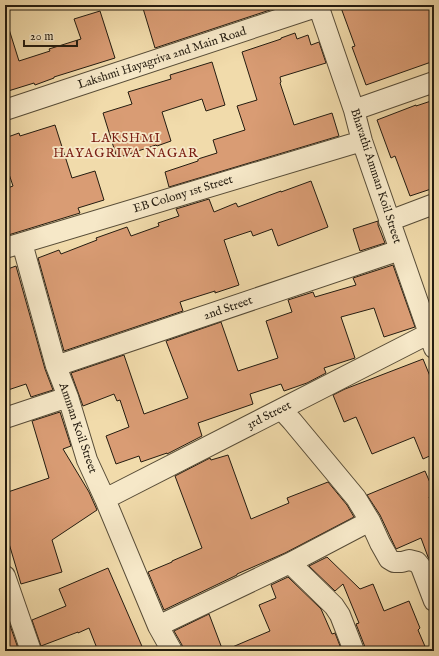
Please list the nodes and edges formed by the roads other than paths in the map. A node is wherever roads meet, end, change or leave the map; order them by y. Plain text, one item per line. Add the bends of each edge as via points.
1 (319, 6) edge
2 (434, 82) edge
3 (5, 110) edge
4 (354, 110) junction
5 (362, 140) junction
6 (434, 204) edge
7 (389, 221) junction
8 (13, 245) edge
9 (400, 250) junction
10 (432, 337) edge
11 (56, 366) junction
12 (68, 397) junction
13 (281, 409) junction
14 (5, 418) edge
15 (105, 500) junction
16 (370, 521) junction
17 (290, 562) junction
18 (5, 576) edge
19 (434, 601) edge
20 (158, 626) junction
21 (31, 651) edge
22 (172, 651) edge
23 (354, 651) edge

1 - 3 street, Lakshmi Hayagriva 2nd Main Road
1 - 4 street, Bhavathi Amman Koil Street
2 - 4 street
4 - 5 street, Bhavathi Amman Koil Street
5 - 7 street, Bhavathi Amman Koil Street
5 - 8 street, EB Colony 1st Street
6 - 7 street
7 - 9 street, Bhavathi Amman Koil Street
8 - 11 street, Amman Koil Street
9 - 10 street, Bhavathi Amman Koil Street
9 - 11 street, 2nd Street
10 - 13 street, 3rd Street
11 - 12 street, Amman Koil Street
12 - 14 street
12 - 15 street, Amman Koil Street via 88,460
13 - 15 street, 3rd Street
13 - 16 street via 356,498
15 - 20 street, Amman Koil Street
16 - 17 street
16 - 19 street via 389,559 394,562 417,562
17 - 20 street
17 - 23 street via 334,606
18 - 21 street
20 - 22 street, Amman Koil Street

